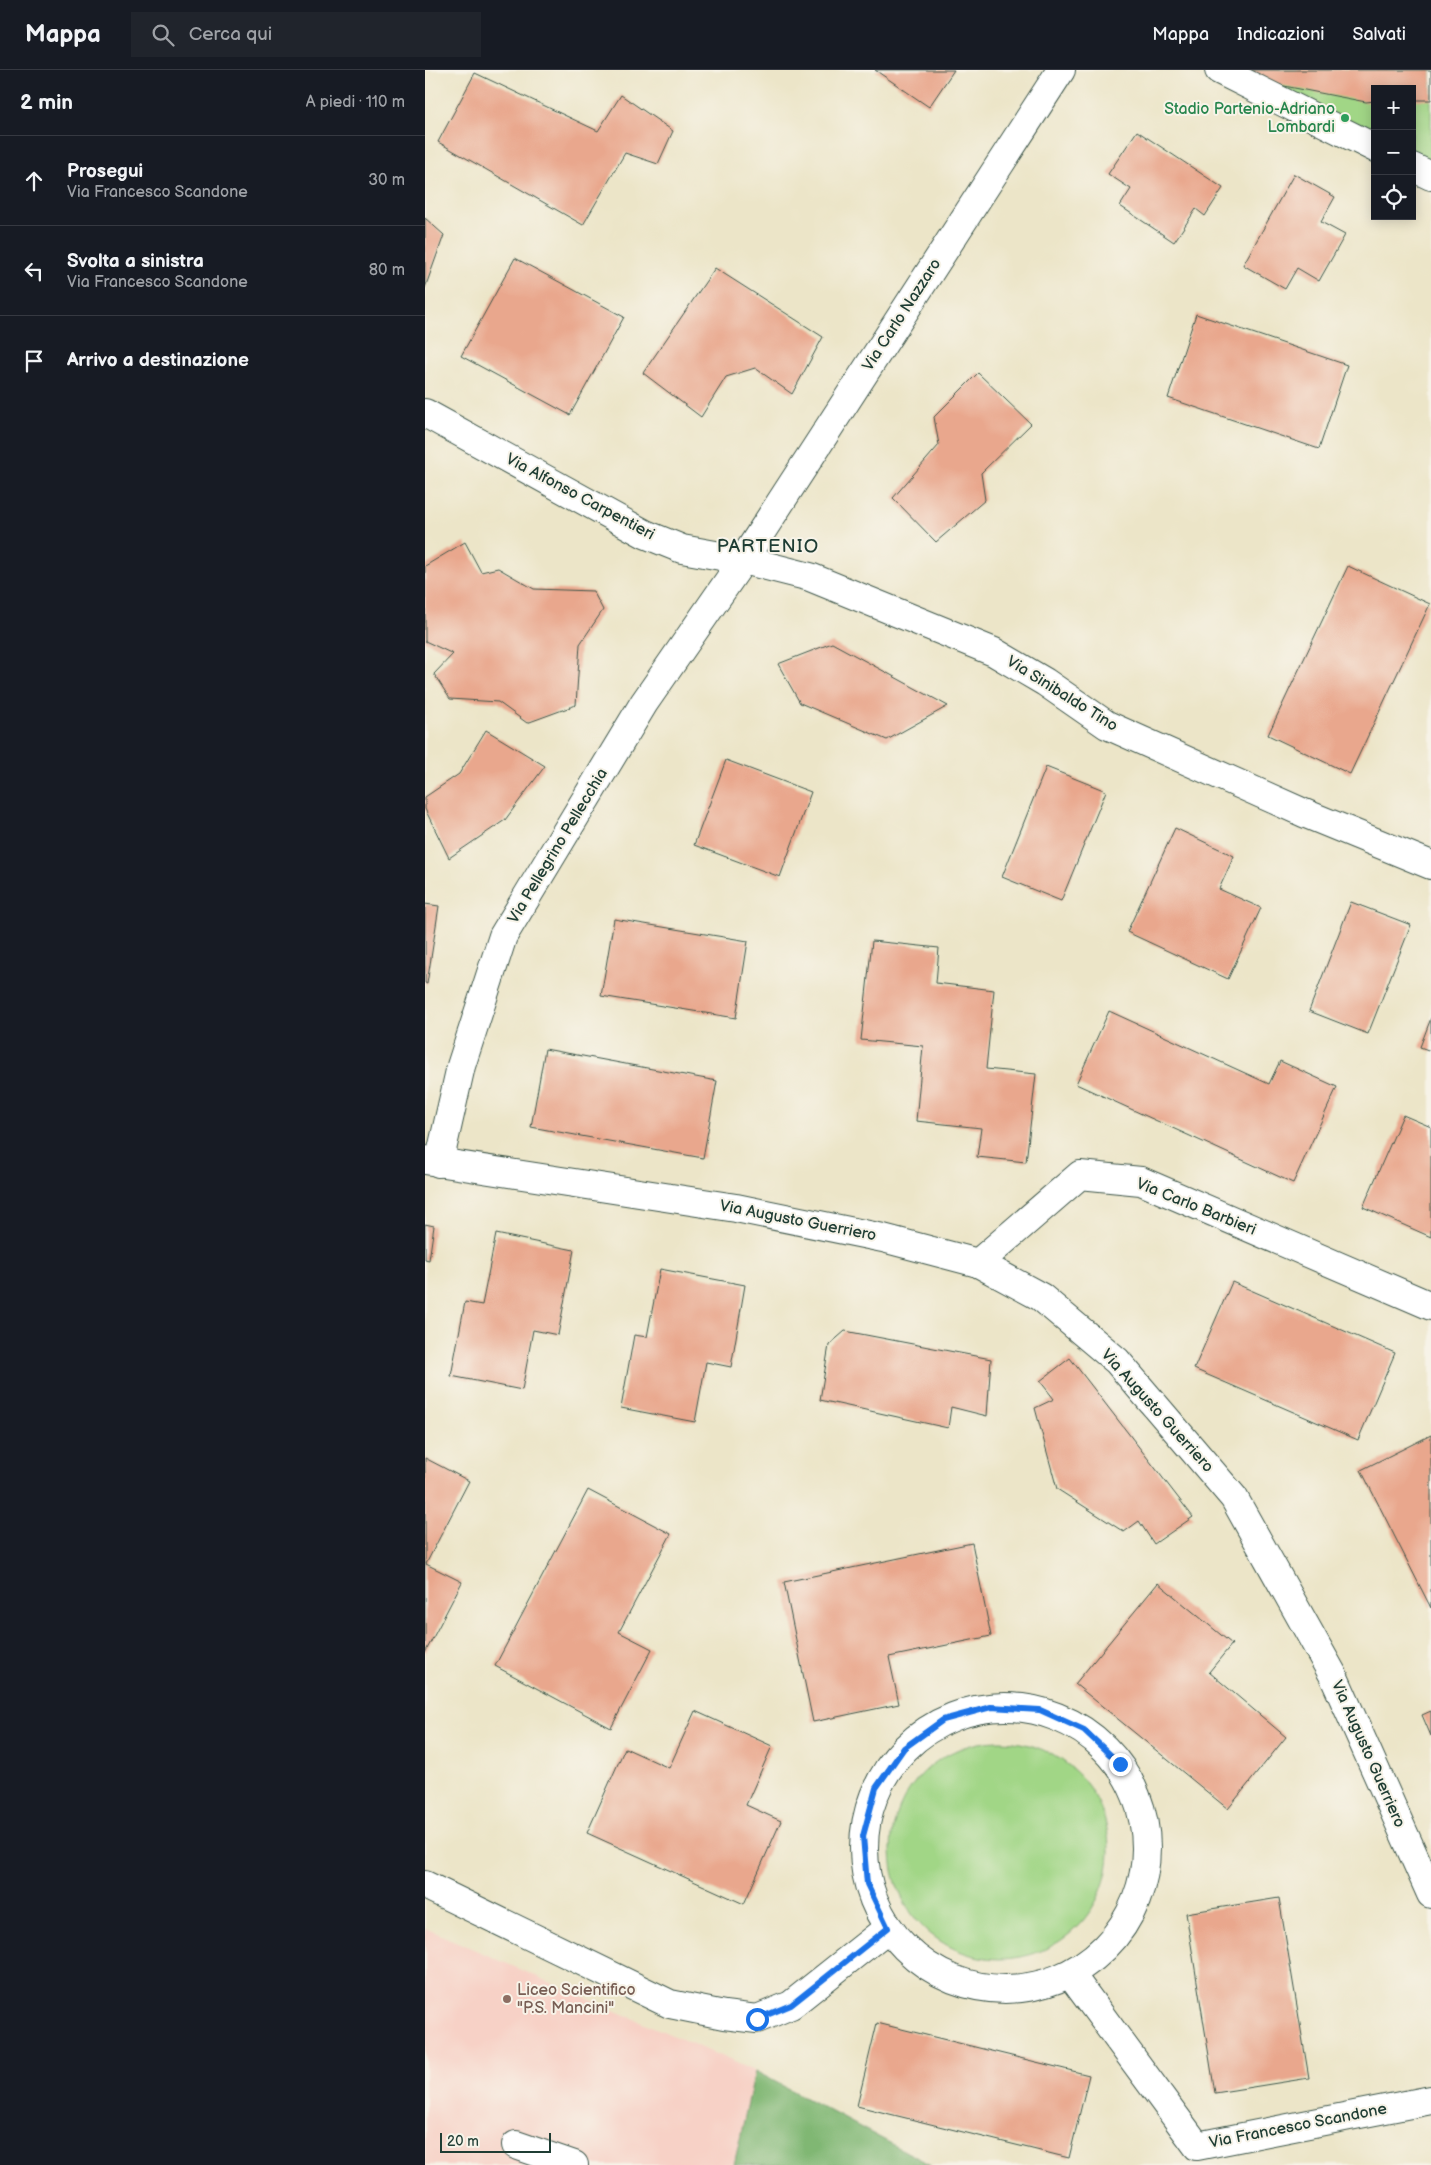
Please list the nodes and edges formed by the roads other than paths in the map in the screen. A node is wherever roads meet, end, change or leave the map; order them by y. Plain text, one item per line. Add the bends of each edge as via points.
1 (1061, 70) edge
2 (1219, 70) edge
3 (1371, 146) edge
4 (1416, 169) edge
5 (1431, 176) edge
6 (425, 413) edge
7 (743, 560) junction
8 (1431, 865) edge
9 (432, 1161) edge
10 (978, 1263) junction
11 (1431, 1306) edge
12 (425, 1885) edge
13 (1431, 1894) edge
14 (888, 1928) junction
15 (1071, 1975) junction
16 (1431, 2100) edge
17 (516, 2145) dead end
18 (1201, 2155) edge
19 (574, 2165) edge

1 - 7 street, Via Carlo Nazzaro
2 - 3 street
4 - 5 street
6 - 7 street, Via Alfonso Carpentieri via 645,534 682,549
7 - 8 street, Via Sinibaldo Tino via 810,577 993,652 1045,682 1107,725 1304,813
7 - 9 street, Via Pellegrino Pellecchia via 644,703 503,936
9 - 10 street, Via Augusto Guerriero via 736,1208 883,1238
10 - 11 street, Via Carlo Barbieri via 1080,1175 1141,1181
10 - 13 street, Via Augusto Guerriero via 1041,1297 1117,1361 1234,1498 1333,1675
12 - 14 street via 670,2004 757,2019 791,2005
14 - 15 street via 916,1958 951,1980 991,1990 1032,1988
14 - 15 street via 867,1884 863,1836 876,1788 887,1772 904,1748 943,1720 991,1707 1040,1710 1084,1730 1120,1764 1141,1808 1147,1856 1136,1904 1110,1945
15 - 18 street, Via Francesco Scandone
16 - 18 street, Via Francesco Scandone
17 - 19 street

